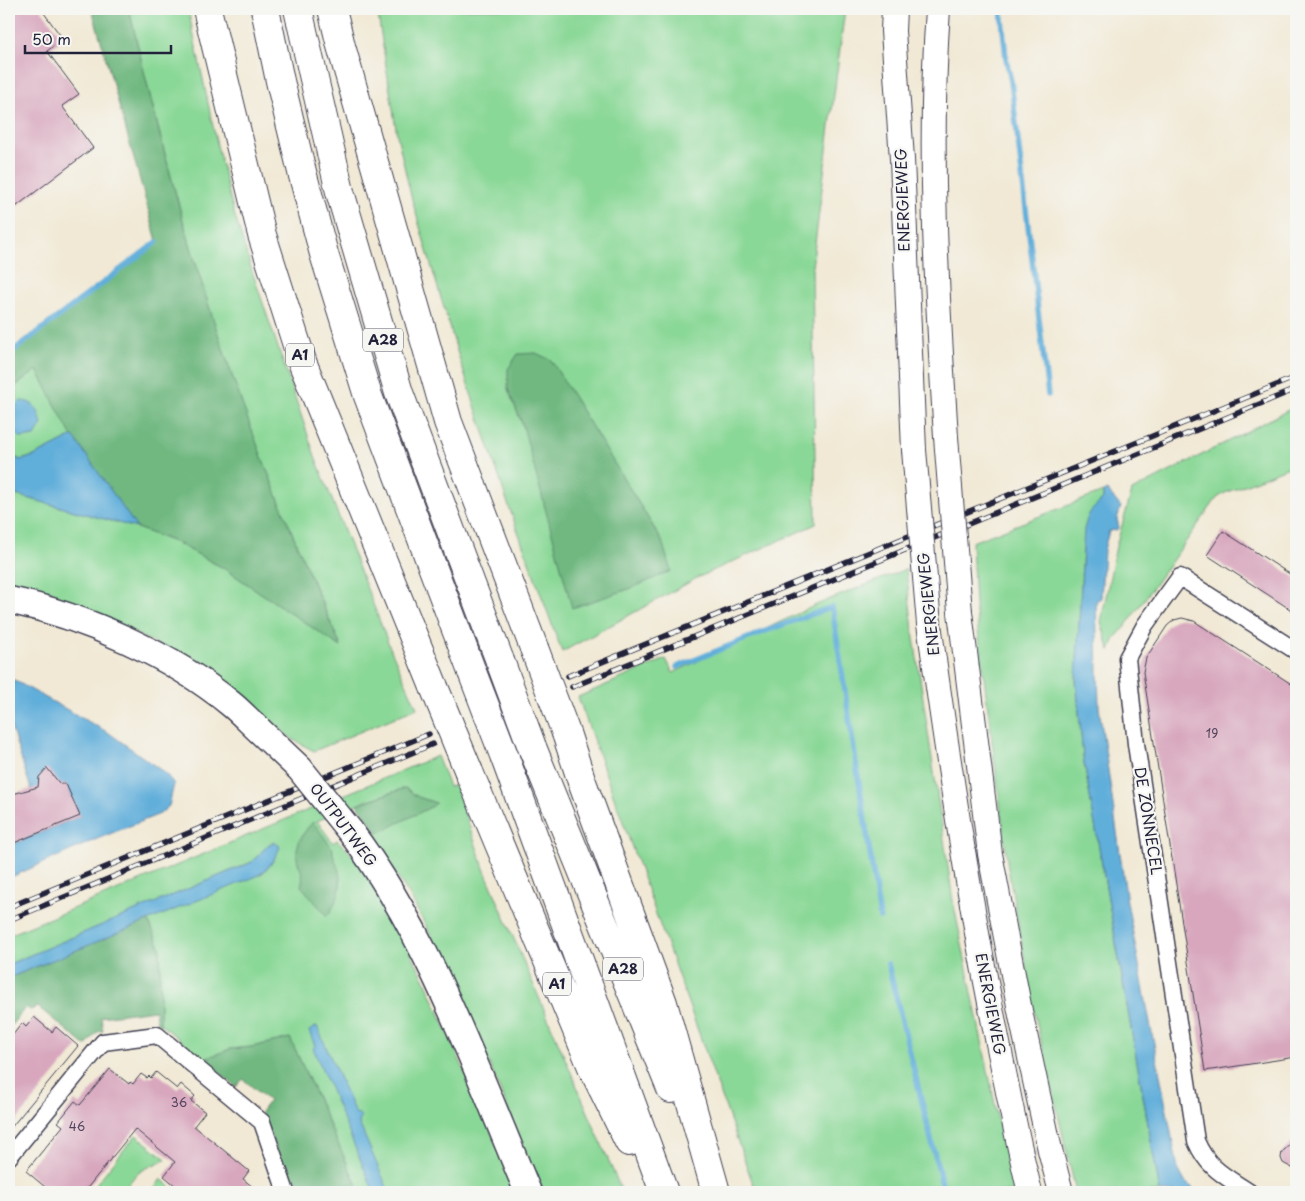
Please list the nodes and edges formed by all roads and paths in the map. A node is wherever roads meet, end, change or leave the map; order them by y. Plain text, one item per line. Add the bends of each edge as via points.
1 (207, 9) edge
2 (265, 9) edge
3 (298, 9) edge
4 (332, 9) edge
5 (350, 9) edge
6 (894, 9) edge
7 (938, 9) edge
8 (352, 85) junction
9 (9, 600) edge
10 (1296, 651) edge
11 (9, 1157) edge
12 (286, 1192) edge
13 (528, 1192) edge
14 (655, 1192) edge
15 (664, 1192) edge
16 (714, 1192) edge
17 (1030, 1192) edge
18 (1061, 1192) edge
19 (1249, 1192) edge

1 - 14 highway, A1, bridge via 262,235 303,364 593,1069
2 - 15 highway, A28, bridge via 302,172 365,387
3 - 16 highway, A28, bridge via 340,192 399,393 532,747
4 - 8 highway, A28
5 - 8 highway, A28
6 - 17 main road, ENERGIEWEG, bridge via 914,450 929,624 982,963
7 - 18 main road, ENERGIEWEG, bridge via 934,130 936,274 960,612 990,854 1021,1016
8 - 16 highway, A28, bridge via 448,422 566,733 663,1003
9 - 13 main road, OUTPUTWEG, bridge via 77,620 126,640 169,663 231,704 300,769 370,857 423,950
10 - 19 street, DE ZONNECEL via 1180,577 1145,625 1127,658 1138,754 1196,1141 1211,1167
11 - 12 street via 103,1042 157,1035 262,1122

